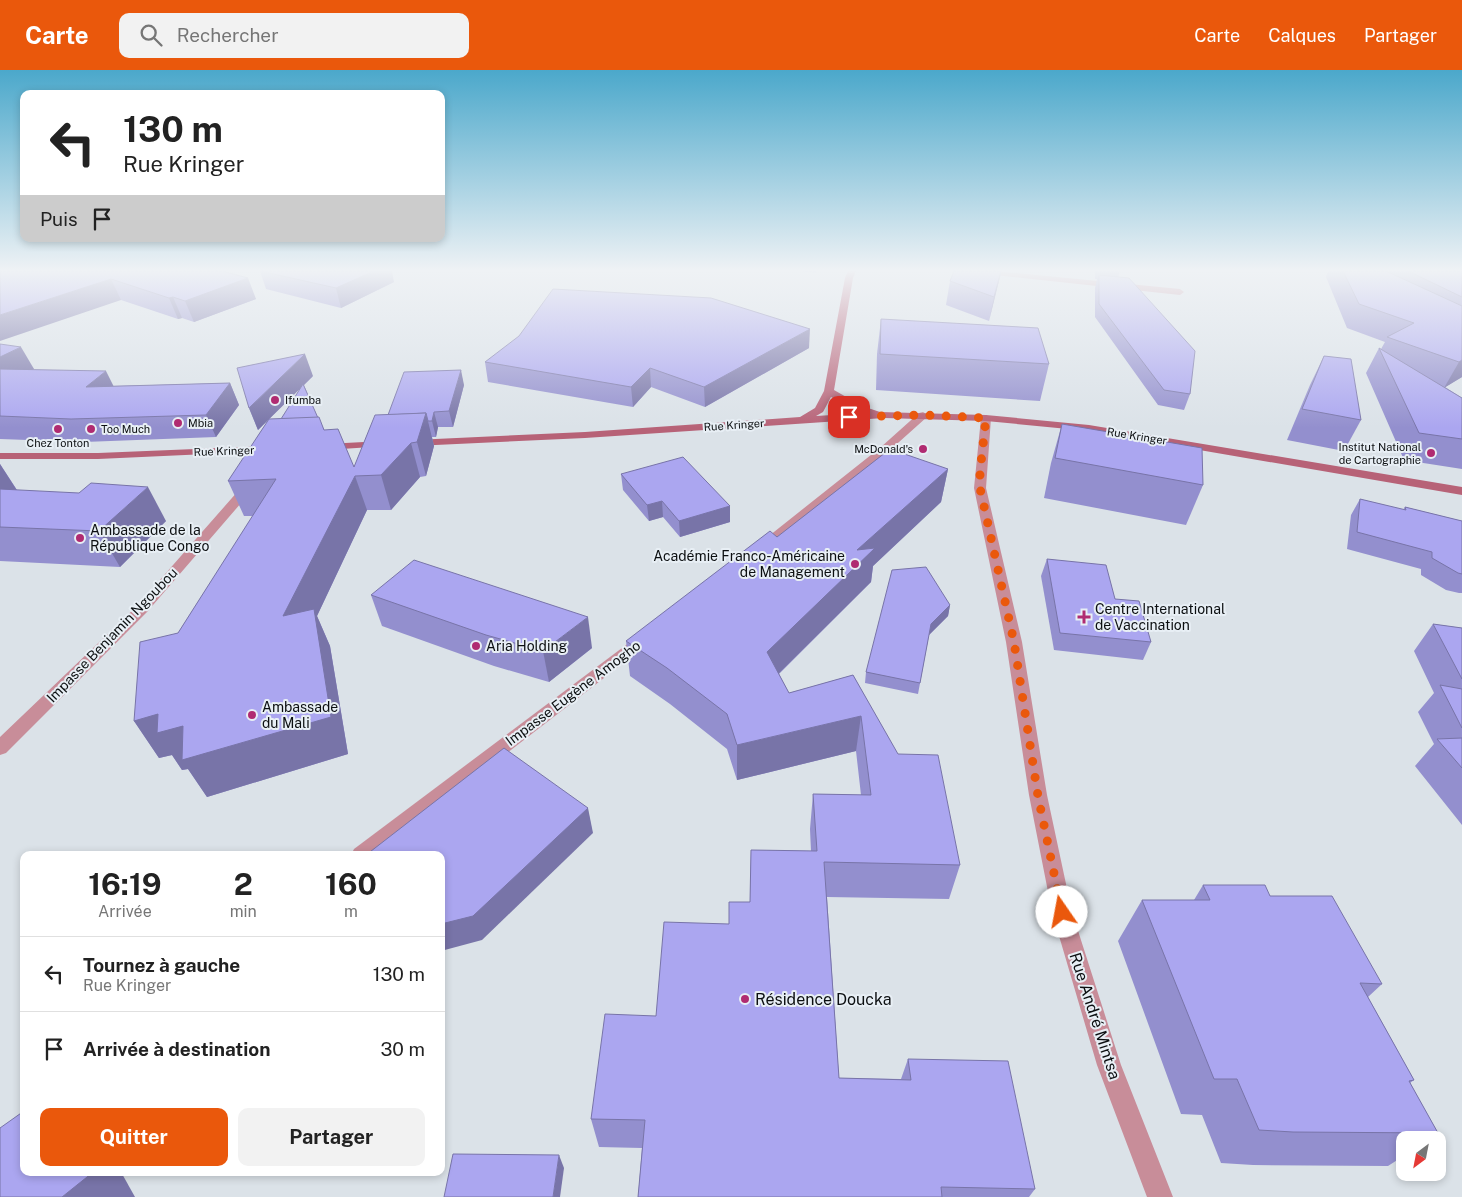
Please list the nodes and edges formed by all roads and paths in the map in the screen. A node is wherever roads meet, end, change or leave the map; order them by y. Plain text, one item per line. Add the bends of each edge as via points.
1 (841, 324) edge
2 (828, 391) junction
3 (884, 415) junction
4 (923, 415) junction
5 (986, 418) junction
6 (796, 420) junction
7 (316, 447) edge
8 (0, 456) edge
9 (267, 462) edge
10 (256, 477) edge
11 (1462, 491) edge
12 (745, 561) edge
13 (651, 633) edge
14 (0, 748) edge
15 (366, 851) edge
16 (1160, 1197) edge

1 - 2 street
2 - 3 street via 858,408
2 - 6 street via 819,410
3 - 4 street, Rue Kringer
3 - 6 street, Rue Kringer
4 - 5 street, Rue Kringer
4 - 12 street via 885,450
5 - 11 street, Rue Kringer via 1089,428
5 - 16 street, Rue André Mintsa via 980,488 1014,642 1038,796 1062,912 1109,1065
6 - 7 street, Rue Kringer via 585,435
8 - 9 street, Rue Kringer via 276,449
10 - 14 street, Impasse Benjamin Ngoubou via 142,609
13 - 15 street, Impasse Eugène Amogho

